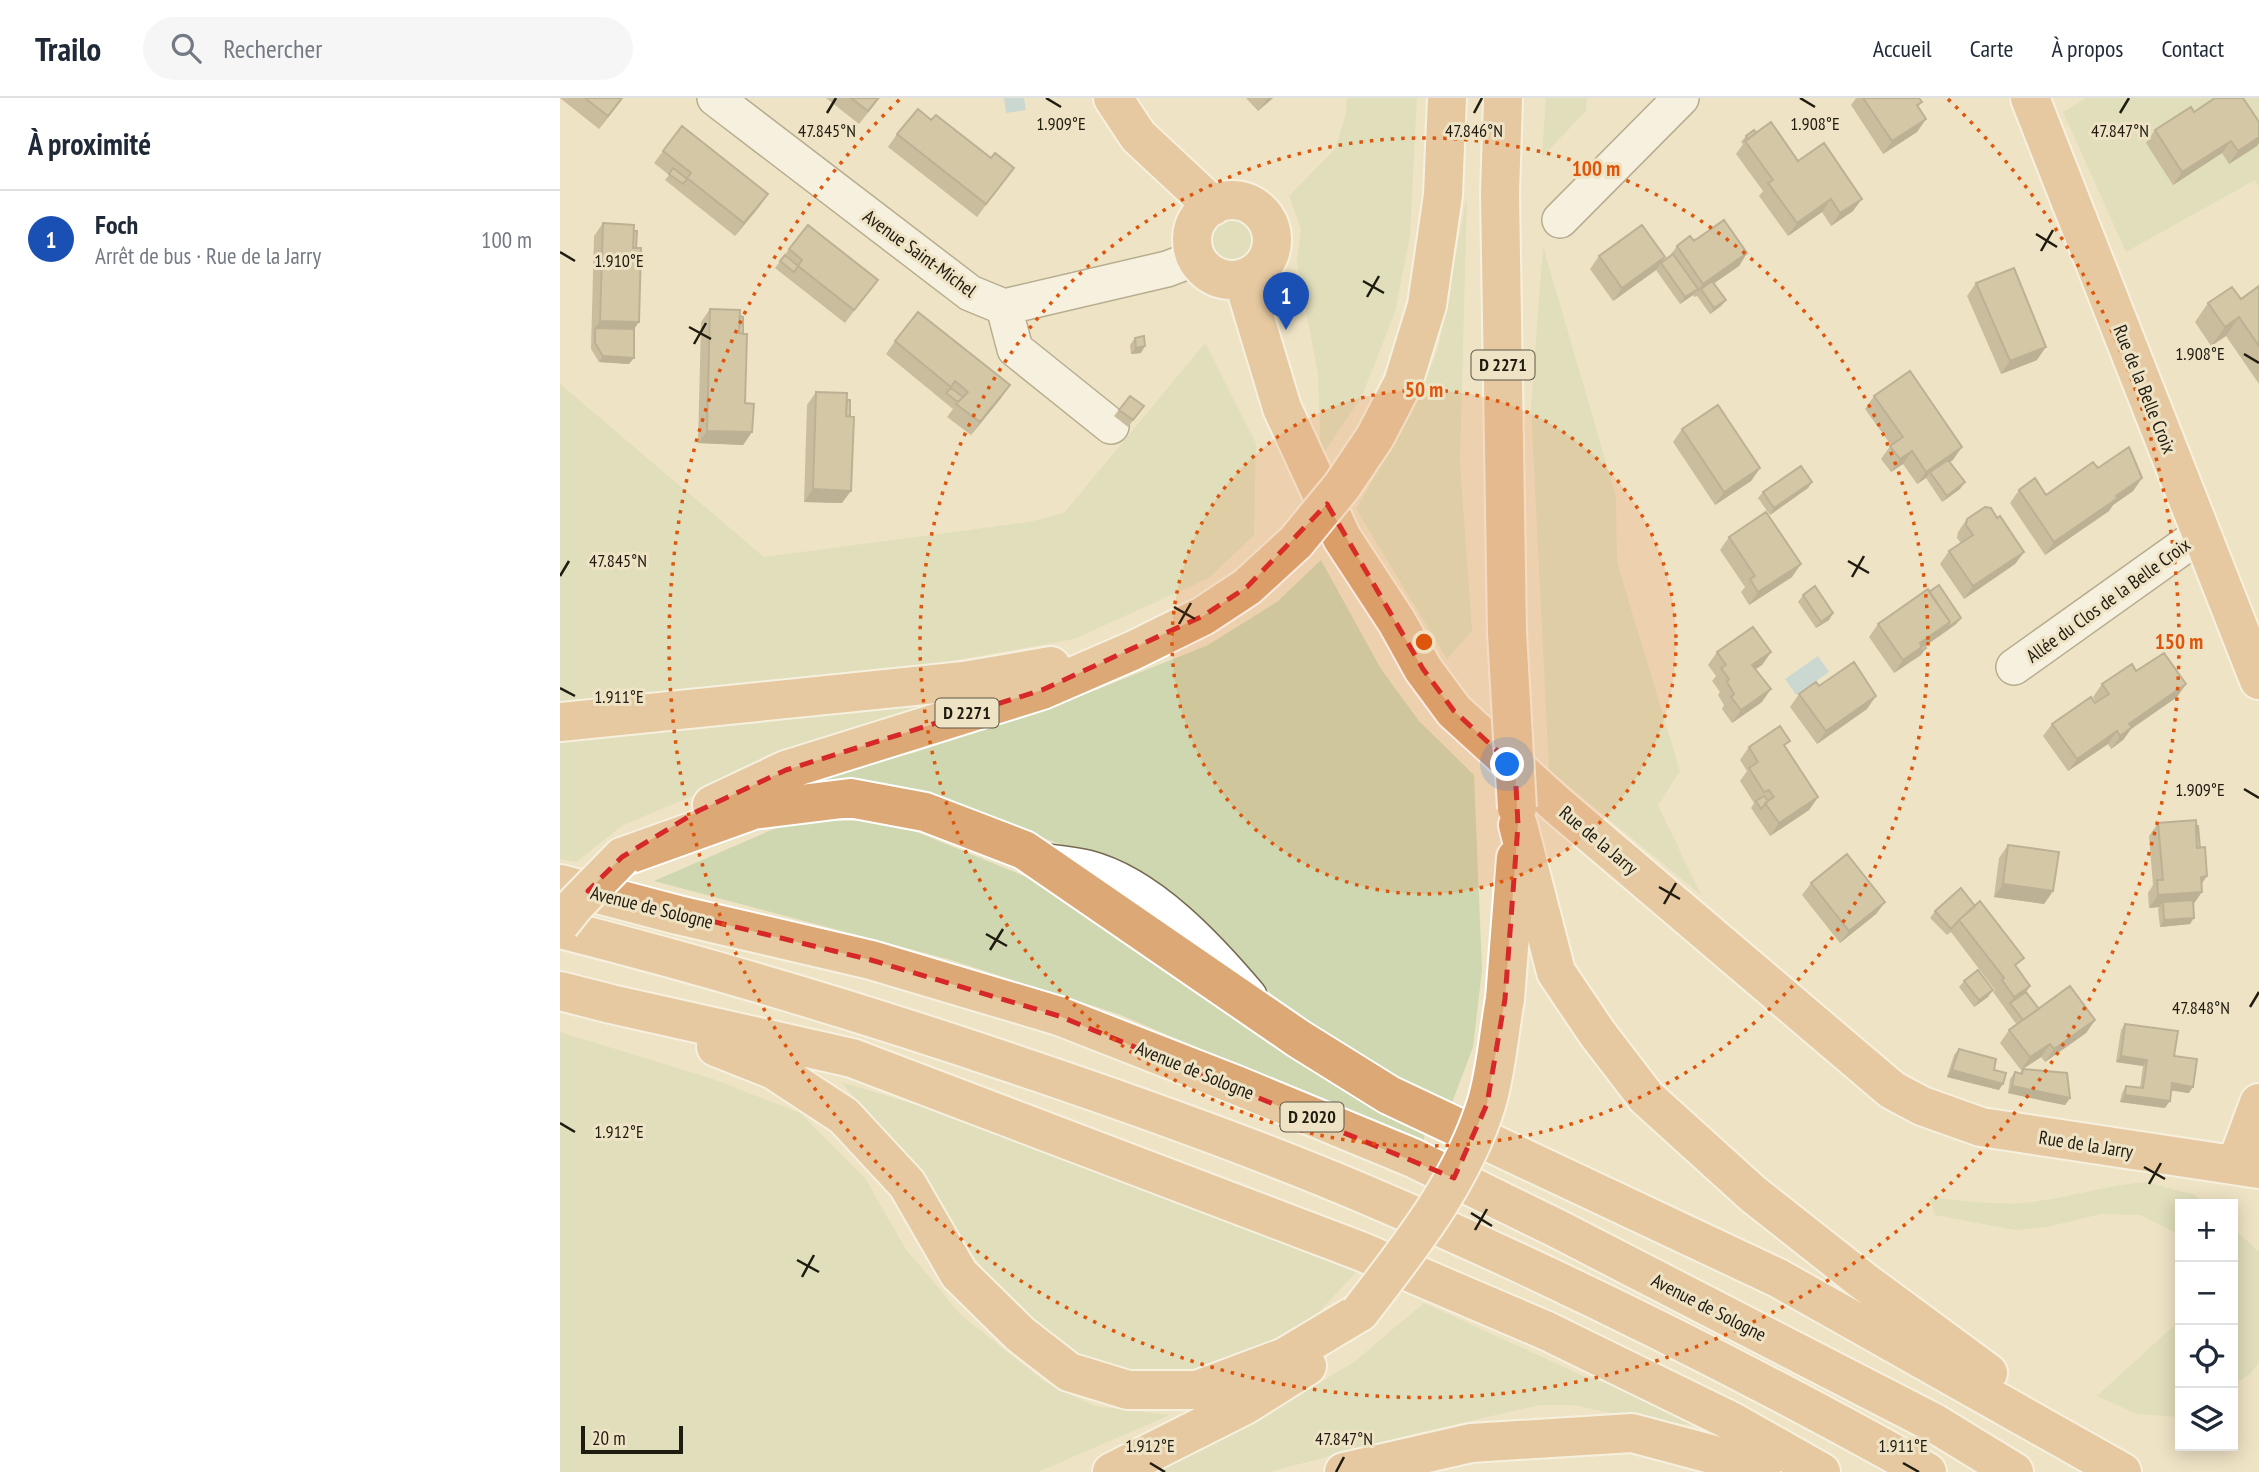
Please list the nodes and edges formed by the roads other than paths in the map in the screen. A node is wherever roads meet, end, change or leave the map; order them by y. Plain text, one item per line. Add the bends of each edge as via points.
1 (715, 98) edge
2 (1113, 98) edge
3 (1447, 98) edge
4 (1503, 98) edge
5 (1681, 98) edge
6 (2030, 98) edge
7 (1213, 206) junction
8 (1560, 220) dead end
9 (1196, 258) junction
10 (1243, 279) junction
11 (1004, 307) junction
12 (1111, 426) dead end
13 (2202, 533) junction
14 (1132, 651) junction
15 (2014, 667) dead end
16 (2259, 680) edge
17 (560, 722) edge
18 (1518, 816) junction
19 (622, 857) junction
20 (560, 884) edge
21 (560, 927) edge
22 (560, 991) edge
23 (611, 1004) junction
24 (2259, 1103) edge
25 (2247, 1167) edge
26 (1360, 1312) junction
27 (1112, 1472) edge
28 (1344, 1472) edge
29 (1761, 1472) edge
30 (1821, 1472) edge
31 (1927, 1472) edge
32 (2014, 1472) edge
33 (2122, 1472) edge
34 (2139, 1472) edge

1 - 11 street, Avenue Saint-Michel via 970,293
2 - 7 main road via 1138,136
3 - 14 main road, D 2271, bridge via 1443,195 1427,305 1403,383 1375,437 1296,542 1247,587 1203,616
4 - 18 main road, D 2271, bridge via 1500,193 1507,633
5 - 8 street
6 - 13 main road, Rue de la Belle Croix
7 - 9 main road via 1195,227
7 - 10 main road via 1230,200 1247,203 1268,221 1273,235 1271,253 1264,265
9 - 10 main road via 1216,277
9 - 11 street via 1167,270
10 - 25 main road, Rue de la Jarry via 1282,408 1342,537 1423,669 1454,711 1483,739 1892,1090 1981,1127
11 - 12 street via 1015,349
13 - 15 street, Allée du Clos de la Belle Croix
13 - 16 main road, Rue de la Belle Croix
14 - 17 main road via 964,681
14 - 19 main road, D 2271 via 1042,690 786,770 698,811
18 - 26 main road, D 2271, bridge via 1505,999 1487,1104 1464,1161 1437,1207
18 - 34 main road via 1556,972 1646,1097 1753,1194 1862,1280 1991,1375
19 - 21 main road, D 2271, bridge
19 - 33 main road via 753,810 850,798 925,812 1024,850 1389,1095 1778,1278
20 - 32 main road, Avenue de Sologne / D 2020 via 946,982 1059,1016 1249,1091 1413,1158 1556,1228 1934,1423
21 - 31 main road, D 2020 via 855,1010 1216,1135 1364,1194 1734,1367
22 - 23 main road
23 - 26 main road via 774,1070 844,1116 907,1184 959,1274 1020,1334 1069,1371 1128,1390 1197,1390 1285,1357
23 - 30 main road via 852,1058 1347,1246 1547,1331
24 - 25 main road
26 - 27 main road via 1320,1358 1245,1405
28 - 29 main road via 1471,1443 1632,1433 1741,1462

